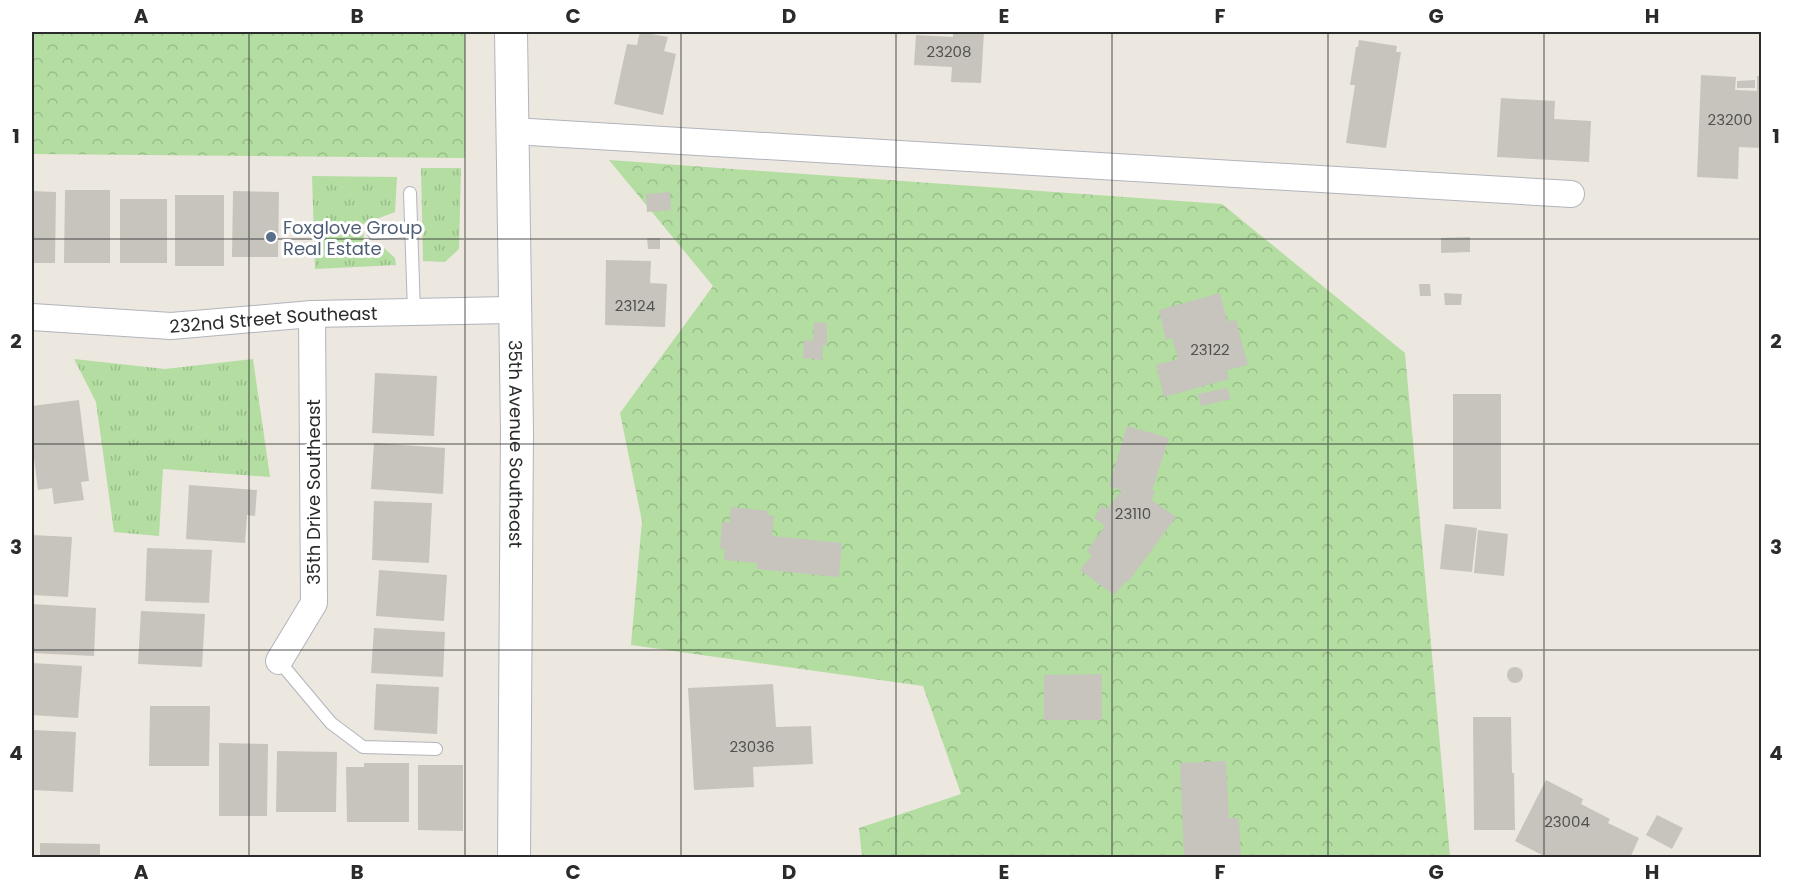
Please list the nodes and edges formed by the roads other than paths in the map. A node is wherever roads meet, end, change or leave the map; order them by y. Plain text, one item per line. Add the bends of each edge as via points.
1 (511, 32) edge
2 (513, 131) junction
3 (410, 193) dead end
4 (1571, 194) dead end
5 (411, 231) junction
6 (374, 233) dead end
7 (515, 310) junction
8 (414, 312) junction
9 (312, 314) junction
10 (32, 317) edge
11 (279, 661) joint
12 (436, 749) dead end
13 (514, 858) edge

1 - 2 street, 35th Avenue Southeast
2 - 4 street
2 - 7 street, 35th Avenue Southeast
3 - 5 lane
5 - 6 lane
5 - 8 lane
7 - 8 street, 232nd Street Southeast
7 - 13 street, 35th Avenue Southeast
8 - 9 street, 232nd Street Southeast
9 - 10 street, 232nd Street Southeast via 171,326
9 - 11 street, 35th Drive Southeast via 314,603
11 - 12 lane via 331,723 363,747

